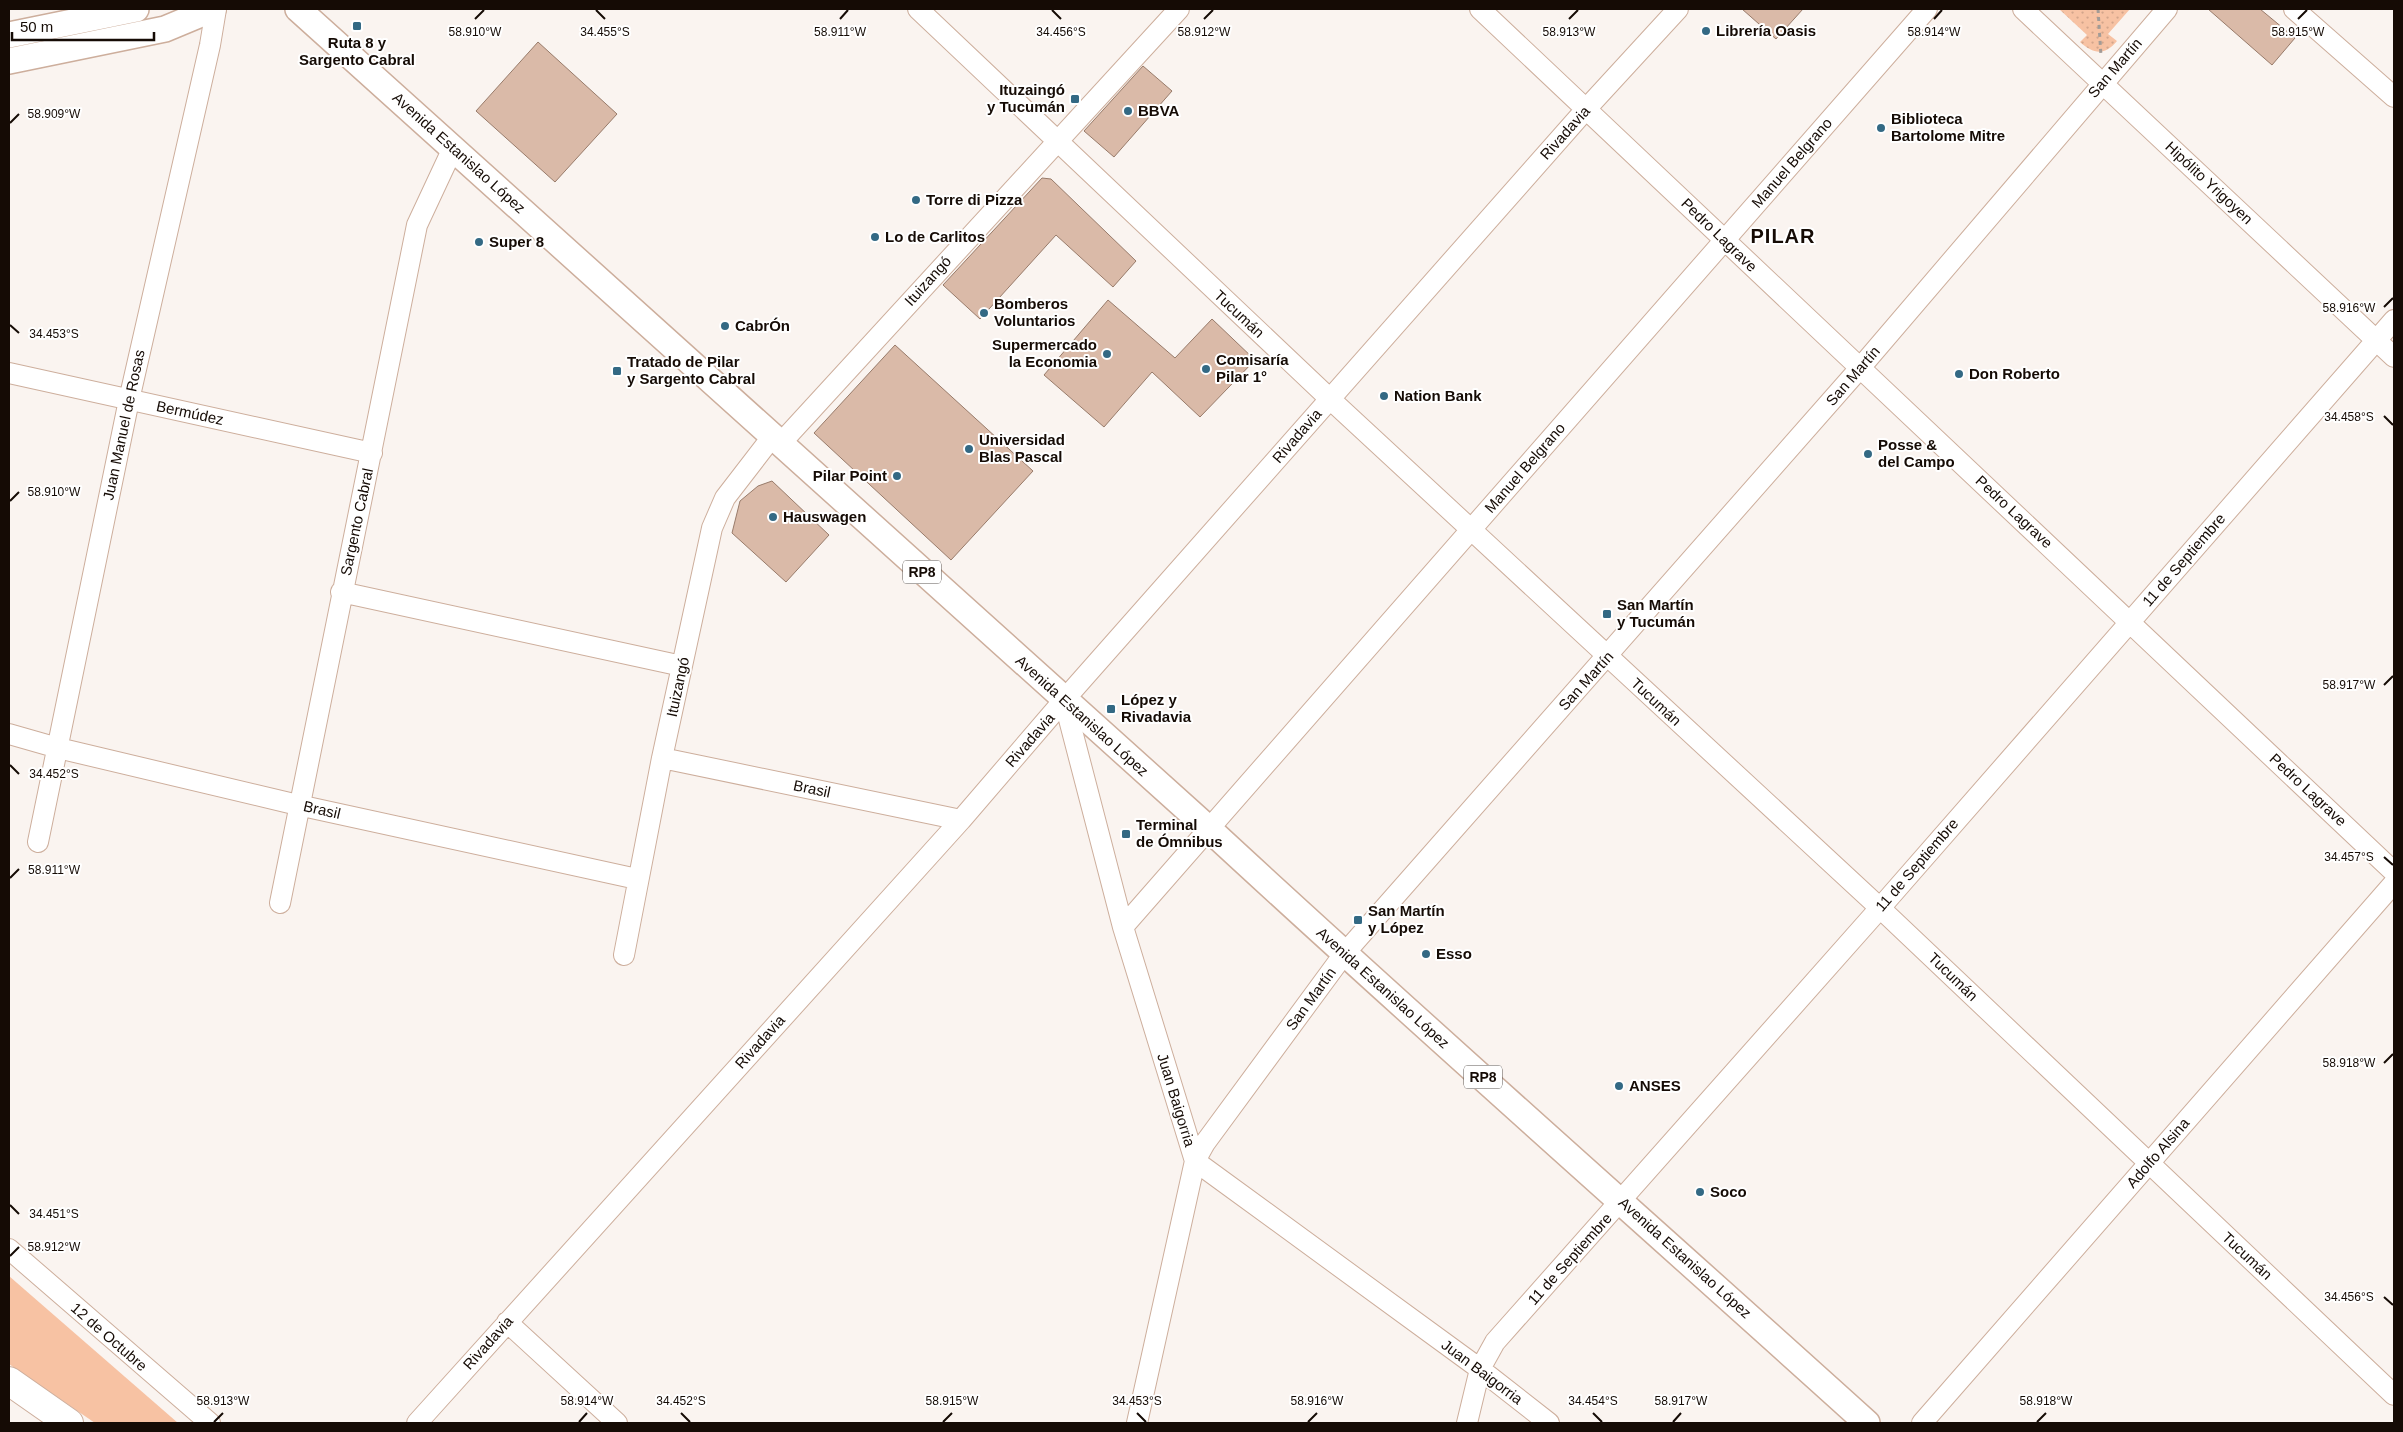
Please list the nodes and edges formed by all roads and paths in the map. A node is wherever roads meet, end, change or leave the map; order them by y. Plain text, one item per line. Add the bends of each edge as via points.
1 (136, 9) edge
2 (215, 9) edge
3 (298, 9) edge
4 (918, 9) edge
5 (1179, 9) edge
6 (1480, 9) edge
7 (1678, 9) edge
8 (1927, 9) edge
9 (2023, 9) edge
10 (2098, 9) edge
11 (2167, 9) edge
12 (2294, 9) edge
13 (9, 35) edge
14 (9, 61) edge
15 (2102, 82) junction
16 (2394, 97) edge
17 (1587, 108) junction
18 (1056, 141) junction
19 (453, 148) junction
20 (1724, 240) junction
21 (2394, 320) edge
22 (2376, 341) junction
23 (2394, 358) edge
24 (1860, 368) junction
25 (9, 373) edge
26 (129, 400) junction
27 (1330, 400) junction
28 (776, 440) junction
29 (372, 453) junction
30 (1471, 531) junction
31 (341, 592) junction
32 (2131, 622) junction
33 (1608, 657) junction
34 (682, 666) junction
35 (1064, 700) junction
36 (9, 734) edge
37 (58, 748) junction
38 (662, 758) junction
39 (298, 805) junction
40 (961, 820) junction
41 (1209, 829) junction
42 (38, 842) dead end
43 (2394, 872) edge
44 (637, 879) junction
45 (2394, 883) edge
46 (280, 902) dead end
47 (1880, 908) junction
48 (1123, 927) junction
49 (1344, 954) junction
50 (624, 955) dead end
51 (1195, 1161) junction
52 (2149, 1163) junction
53 (1622, 1201) junction
54 (9, 1249) edge
55 (507, 1322) junction
56 (1480, 1369) junction
57 (9, 1381) edge
58 (2394, 1395) edge
59 (69, 1423) edge
60 (210, 1423) edge
61 (417, 1423) edge
62 (617, 1423) edge
63 (1137, 1423) edge
64 (1467, 1423) edge
65 (1549, 1423) edge
66 (1867, 1423) edge
67 (1922, 1423) edge

1 - 13 main road
2 - 14 main road via 165,29
2 - 26 street, Juan Manuel de Rosas via 208,54
3 - 19 main road, Avenida Estanislao López / RP8
4 - 18 street, Tucumán
5 - 18 street, Ituizangó
6 - 17 street, Pedro Lagrave
7 - 17 street, Rivadavia
8 - 20 street, Manuel Belgrano
9 - 15 street, Hipólito Yrigoyen
10 - 15 path
11 - 15 street, San Martín
12 - 16 street
15 - 22 street, Hipólito Yrigoyen
15 - 24 street, San Martín
17 - 20 street, Pedro Lagrave
17 - 27 street, Rivadavia
18 - 27 street, Tucumán
18 - 28 street, Ituizangó
19 - 28 main road, Avenida Estanislao López / RP8
19 - 29 street, Sargento Cabral via 417,226
20 - 24 street, Pedro Lagrave
20 - 30 street, Manuel Belgrano
21 - 22 street, 11 de Septiembre
22 - 23 street, Hipólito Yrigoyen
22 - 32 street, 11 de Septiembre
24 - 32 street, Pedro Lagrave
24 - 33 street, San Martín
25 - 26 street, Bermúdez
26 - 29 street, Bermúdez
26 - 37 street, Juan Manuel de Rosas
27 - 30 street, Tucumán
27 - 35 street, Rivadavia
28 - 34 street, Ituizangó via 725,498 718,511
28 - 35 main road, Avenida Estanislao López / RP8
29 - 31 street, Sargento Cabral
30 - 33 street, Tucumán
30 - 41 street, Manuel Belgrano
31 - 34 street
31 - 39 street, Sargento Cabral
32 - 43 street, Pedro Lagrave
32 - 47 street, 11 de Septiembre
33 - 47 street, Tucumán
33 - 49 street, San Martín
34 - 38 street, Ituizangó
35 - 40 street, Rivadavia
35 - 41 main road, Avenida Estanislao López / RP8
35 - 48 street, Juan Baigorria
36 - 37 street, Brasil
37 - 39 street, Brasil
37 - 42 street, Juan Manuel de Rosas
38 - 40 street, Brasil
38 - 44 street, Ituizangó
39 - 44 street, Brasil
39 - 46 street, Sargento Cabral
40 - 55 street, Rivadavia
41 - 48 street, Manuel Belgrano
41 - 49 main road, Avenida Estanislao López / RP8
44 - 50 street, Ituizangó
45 - 52 street, Adolfo Alsina
47 - 52 street, Tucumán
47 - 53 street, 11 de Septiembre
48 - 51 street, Juan Baigorria
49 - 51 street, San Martín
49 - 53 main road, Avenida Estanislao López / RP8
51 - 56 street, Juan Baigorria
51 - 63 street, San Martín
52 - 58 street, Tucumán
52 - 67 street, Adolfo Alsina
53 - 56 street, 11 de Septiembre via 1496,1342
53 - 66 main road, Avenida Estanislao López / RP8
54 - 60 street, 12 de Octubre
55 - 61 street, Rivadavia
55 - 62 street
56 - 64 street, 11 de Septiembre
56 - 65 street, Juan Baigorria
57 - 59 highway

